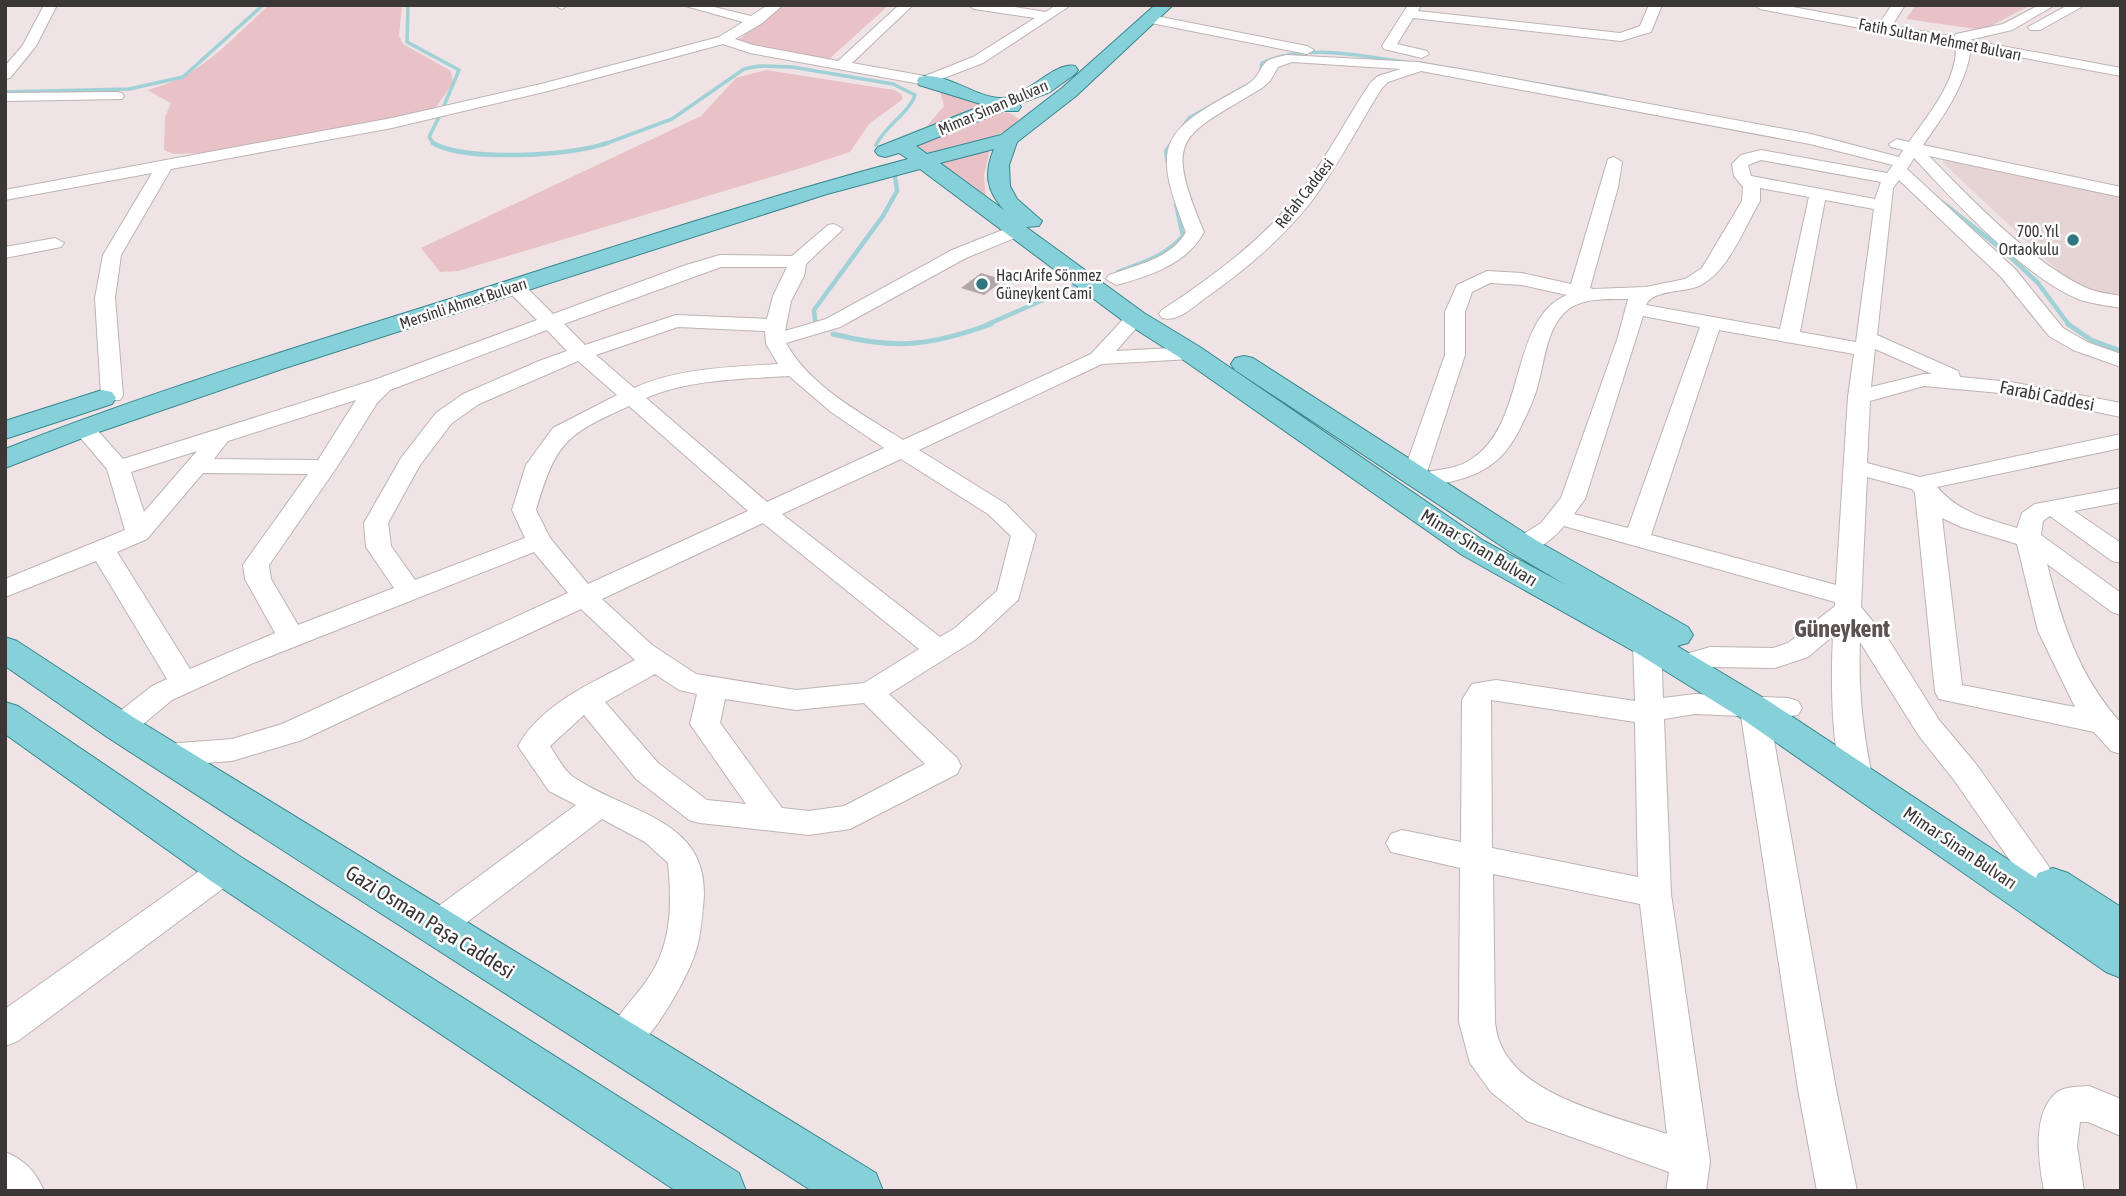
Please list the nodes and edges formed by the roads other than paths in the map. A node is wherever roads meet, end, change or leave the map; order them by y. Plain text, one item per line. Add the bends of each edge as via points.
1 (51, 5) edge
2 (688, 5) edge
3 (777, 5) edge
4 (907, 5) edge
5 (974, 5) edge
6 (1065, 5) edge
7 (1165, 5) edge
8 (1656, 5) edge
9 (1760, 5) edge
10 (1796, 5) edge
11 (1899, 5) edge
12 (2049, 5) edge
13 (2079, 5) edge
14 (998, 7) edge
15 (1413, 9) edge
16 (1147, 12) edge
17 (1049, 16) junction
18 (756, 21) junction
19 (1888, 21) junction
20 (1966, 38) junction
21 (724, 40) junction
22 (2018, 44) junction
23 (1400, 51) junction
24 (2001, 51) junction
25 (2121, 64) edge
26 (841, 66) junction
27 (1425, 68) junction
28 (1961, 68) junction
29 (2121, 72) edge
30 (5, 75) edge
31 (926, 81) junction
32 (117, 96) dead end
33 (5, 97) edge
34 (1003, 105) junction
35 (1038, 116) junction
36 (1008, 139) junction
37 (913, 154) junction
38 (1614, 162) dead end
39 (166, 163) junction
40 (1902, 165) junction
41 (1746, 180) junction
42 (2121, 192) edge
43 (1818, 194) junction
44 (5, 195) edge
45 (1883, 206) junction
46 (834, 229) dead end
47 (1016, 231) junction
48 (55, 243) dead end
49 (5, 253) edge
50 (797, 262) junction
51 (1116, 279) junction
52 (514, 286) junction
53 (1587, 293) junction
54 (1641, 301) junction
55 (2121, 302) edge
56 (1168, 314) junction
57 (1135, 318) junction
58 (1712, 321) junction
59 (549, 323) junction
60 (777, 332) junction
61 (1789, 335) junction
62 (1866, 344) junction
63 (580, 353) junction
64 (1191, 353) junction
65 (1098, 358) junction
66 (2121, 361) edge
67 (791, 370) junction
68 (1972, 384) junction
69 (382, 386) junction
70 (112, 395) junction
71 (632, 397) junction
72 (1859, 397) junction
73 (2119, 412) edge
74 (83, 428) junction
75 (5, 431) edge
76 (219, 437) junction
77 (2121, 441) edge
78 (901, 449) junction
79 (5, 459) edge
80 (197, 466) junction
81 (325, 467) junction
82 (1856, 467) junction
83 (118, 468) junction
84 (1419, 477) junction
85 (1924, 487) junction
86 (2110, 497) edge
87 (2053, 507) junction
88 (764, 512) junction
89 (2121, 515) edge
90 (1558, 517) junction
91 (138, 534) junction
92 (2027, 538) junction
93 (1637, 539) junction
94 (540, 541) junction
95 (1523, 545) junction
96 (102, 549) junction
97 (2121, 555) edge
98 (5, 589) edge
99 (410, 591) junction
100 (584, 596) junction
101 (1850, 603) junction
102 (2121, 606) edge
103 (291, 637) junction
104 (1647, 644) junction
105 (5, 649) edge
106 (938, 650) junction
107 (656, 661) junction
108 (1696, 661) junction
109 (184, 683) junction
110 (713, 688) junction
111 (870, 692) junction
112 (586, 699) junction
113 (1788, 708) junction
114 (1754, 709) junction
115 (1648, 714) junction
116 (5, 716) edge
117 (120, 727) junction
118 (2112, 733) edge
119 (1855, 765) junction
120 (226, 769) junction
121 (600, 804) junction
122 (774, 820) junction
123 (1402, 843) dead end
124 (1476, 858) junction
125 (226, 869) junction
126 (2036, 873) junction
127 (1656, 894) junction
128 (437, 926) junction
129 (2121, 930) edge
130 (2121, 960) edge
131 (5, 1030) edge
132 (620, 1042) junction
133 (2121, 1118) edge
134 (5, 1171) edge
135 (1688, 1176) edge
136 (24, 1191) edge
137 (722, 1191) edge
138 (858, 1191) edge
139 (1837, 1191) edge
140 (2064, 1191) edge

1 - 30 street via 29,46
2 - 18 street
3 - 18 street
4 - 26 street
5 - 14 street
6 - 17 street
7 - 16 main road, Mimar Sinan Bulvarı
8 - 15 street via 1646,29 1621,37
9 - 20 street, Fatih Sultan Mehmet Bulvarı
10 - 19 street, Fatih Sultan Mehmet Bulvarı
11 - 19 street
12 - 20 street via 2007,27
13 - 22 street via 2026,32
14 - 17 street
15 - 23 street via 1390,46
16 - 23 street via 1302,50 1381,55
16 - 34 main road, Mimar Sinan Bulvarı via 1064,75
16 - 35 main road, Mimar Sinan Bulvarı via 1069,92
17 - 31 street via 978,60
18 - 21 street
19 - 20 street, Fatih Sultan Mehmet Bulvarı
20 - 22 street, Fatih Sultan Mehmet Bulvarı
20 - 24 street, Fatih Sultan Mehmet Bulvarı
20 - 28 street
21 - 26 street via 750,50
21 - 39 street via 392,123
22 - 24 street via 2017,49
22 - 25 street, Fatih Sultan Mehmet Bulvarı
23 - 40 street via 1690,101 1879,140
24 - 28 street
24 - 29 street, Fatih Sultan Mehmet Bulvarı
26 - 31 street
27 - 40 street via 1811,139
27 - 51 street via 1314,58 1272,64 1260,84 1209,112 1176,144 1175,172 1195,232 1187,247
27 - 56 street, Refah Caddesi via 1383,79 1294,211 1231,273
28 - 40 street via 1941,108
31 - 34 main road
31 - 37 main road via 936,98
32 - 33 street
34 - 35 main road
34 - 37 main road, Mimar Sinan Bulvarı
35 - 36 main road, Mimar Sinan Bulvarı
36 - 37 main road, Mimar Sinan Bulvarı
36 - 51 main road, Mimar Sinan Bulvarı via 998,161 996,186 1012,208
37 - 47 main road, Mimar Sinan Bulvarı
37 - 52 main road, Mersinli Ahmet Bulvarı via 820,190
37 - 70 main road, Mersinli Ahmet Bulvarı
38 - 53 street
39 - 44 street
39 - 70 street via 112,255 105,298
40 - 41 street via 1761,155 1740,164
40 - 42 street
40 - 45 street via 1885,188
40 - 55 street via 1965,203 2051,276 2086,295
40 - 66 street via 2008,273 2056,332
41 - 43 street
41 - 54 street via 1752,186 1751,201 1709,272
43 - 45 street
43 - 61 street
45 - 62 street
46 - 50 street
47 - 57 main road, Mimar Sinan Bulvarı
47 - 60 street via 959,254 833,323
48 - 49 street
50 - 59 street via 720,261
50 - 60 street via 782,298
51 - 56 main road, Mimar Sinan Bulvarı
52 - 59 street
52 - 74 main road, Mersinli Ahmet Bulvarı
53 - 54 street
53 - 84 street via 1558,307 1545,327 1526,389 1485,461 1466,471
53 - 84 street via 1522,279 1486,277 1464,289 1455,312 1455,355
54 - 58 street
54 - 90 street via 1573,499
56 - 84 main road, Mimar Sinan Bulvarı
57 - 64 main road, Mimar Sinan Bulvarı
57 - 65 street
58 - 61 street
58 - 93 street
59 - 63 street
59 - 69 street
60 - 63 street via 676,321
60 - 67 street
61 - 62 street
62 - 68 street
62 - 72 street
63 - 71 street
63 - 99 street via 471,399 444,418 409,463 376,523 379,547
64 - 65 street
64 - 104 main road, Mimar Sinan Bulvarı via 1473,548
65 - 78 street
67 - 71 street via 728,373 656,386
67 - 78 street
68 - 72 street via 1924,380
68 - 73 street, Farabi Caddesi
69 - 76 street
69 - 81 street via 368,399
70 - 75 main road, Mersinli Ahmet Bulvarı
71 - 88 street
71 - 94 street via 561,433 538,465 524,510
72 - 82 street
74 - 79 main road, Mersinli Ahmet Bulvarı
74 - 83 street
76 - 80 street
76 - 83 street
77 - 85 street
78 - 88 street
78 - 106 street via 999,511 1024,535 1009,594 965,634
80 - 81 street
80 - 91 street
81 - 103 street via 256,565 258,579
82 - 85 street
82 - 101 street
83 - 91 street
84 - 95 main road, Mimar Sinan Bulvarı
85 - 92 street via 1950,512 1970,522
85 - 118 street via 1949,692
86 - 87 street
86 - 89 street
87 - 92 street via 2031,518
87 - 97 street
88 - 100 street
88 - 106 street
90 - 93 street
90 - 95 street via 1550,528
91 - 96 street
92 - 102 street
92 - 118 street via 2051,631 2088,705
93 - 101 street
94 - 99 street
94 - 100 street
95 - 108 main road, Mimar Sinan Bulvarı
96 - 98 street
96 - 109 street
99 - 103 street
100 - 107 street
100 - 120 street via 292,732
101 - 108 street via 1798,650 1774,658
101 - 119 street via 1845,668
101 - 126 street via 1929,728
103 - 109 street
104 - 108 main road, Mimar Sinan Bulvarı
104 - 115 street
105 - 117 main road, Gazi Osman Paşa Caddesi
106 - 111 street
107 - 110 street via 689,683
107 - 112 street
108 - 113 main road, Mimar Sinan Bulvarı
108 - 114 main road, Mimar Sinan Bulvarı
109 - 117 street via 162,693
110 - 111 street via 796,700
110 - 122 street via 705,724
111 - 122 street via 946,766 850,817 809,824
112 - 121 street via 546,728 533,746 560,782
112 - 122 street via 647,771 700,811
113 - 114 street
113 - 119 main road, Mimar Sinan Bulvarı
114 - 115 street via 1687,704 1659,707
114 - 119 main road, Mimar Sinan Bulvarı
114 - 139 street
115 - 124 street via 1482,691 1476,699
115 - 127 street
116 - 125 main road
117 - 120 main road, Gazi Osman Paşa Caddesi via 167,755
119 - 126 main road, Mimar Sinan Bulvarı
119 - 130 main road, Mimar Sinan Bulvarı via 1938,832
120 - 128 main road, Gazi Osman Paşa Caddesi
121 - 128 street
121 - 132 street via 656,833 683,858 688,898 681,952 661,988
123 - 124 street
124 - 127 street
124 - 135 street via 1477,1022 1483,1051 1504,1080 1540,1108
125 - 131 street
125 - 137 main road
126 - 129 main road, Mimar Sinan Bulvarı
127 - 135 street
128 - 132 main road, Gazi Osman Paşa Caddesi
132 - 138 main road, Gazi Osman Paşa Caddesi
133 - 140 street via 2089,1104 2070,1105 2060,1117 2057,1149
134 - 136 street

